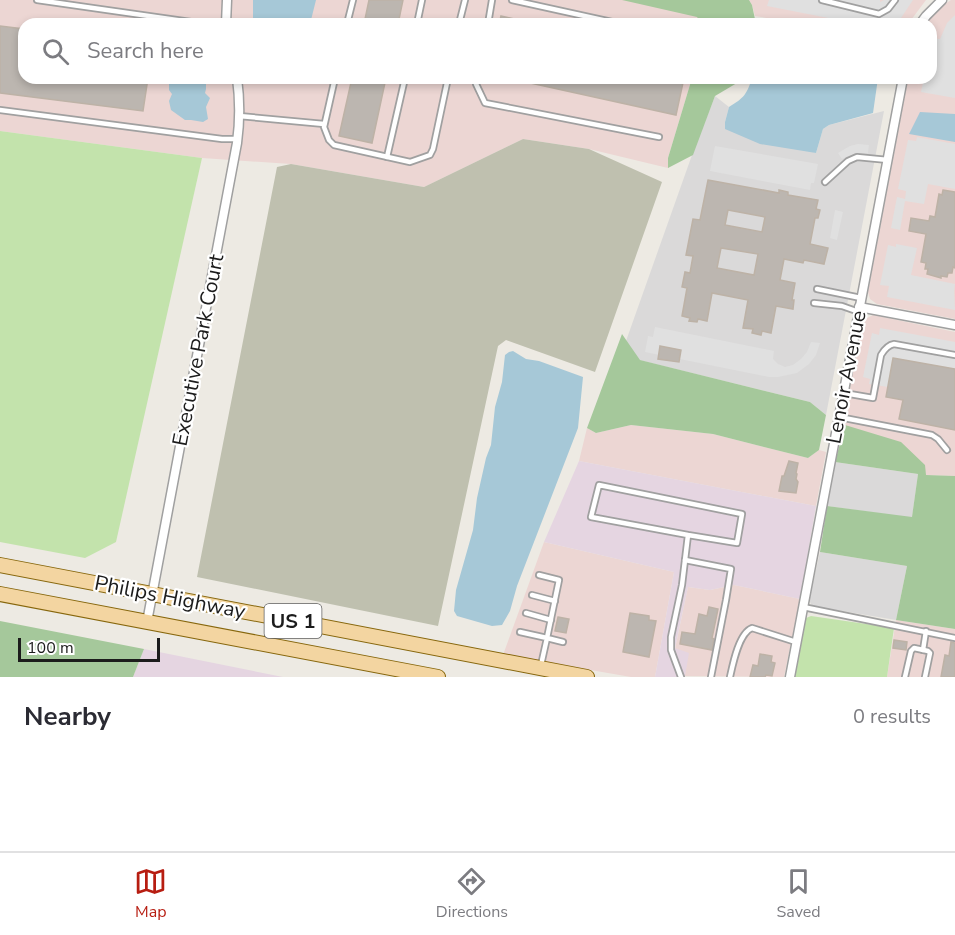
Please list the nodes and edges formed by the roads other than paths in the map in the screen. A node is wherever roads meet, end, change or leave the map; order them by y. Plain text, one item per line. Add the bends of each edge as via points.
1 (37, 0) edge
2 (227, 0) edge
3 (352, 0) edge
4 (422, 0) edge
5 (465, 0) edge
6 (492, 0) edge
7 (512, 0) edge
8 (822, 0) edge
9 (895, 0) edge
10 (942, 0) edge
11 (163, 18) edge
12 (226, 18) edge
13 (348, 18) edge
14 (418, 18) edge
15 (460, 18) edge
16 (489, 18) edge
17 (594, 18) edge
18 (925, 18) edge
19 (238, 84) edge
20 (334, 84) edge
21 (404, 84) edge
22 (447, 84) edge
23 (476, 84) edge
24 (902, 84) edge
25 (0, 110) edge
26 (239, 116) junction
27 (324, 124) junction
28 (659, 137) dead end
29 (238, 139) junction
30 (387, 157) junction
31 (888, 160) junction
32 (825, 182) dead end
33 (817, 289) dead end
34 (814, 303) dead end
35 (860, 306) junction
36 (955, 325) edge
37 (955, 356) edge
38 (843, 393) junction
39 (839, 417) junction
40 (947, 450) dead end
41 (688, 535) junction
42 (685, 560) junction
43 (0, 565) edge
44 (539, 575) dead end
45 (0, 594) edge
46 (151, 594) junction
47 (532, 595) dead end
48 (555, 601) junction
49 (802, 607) junction
50 (526, 613) dead end
51 (551, 620) junction
52 (147, 622) junction
53 (520, 632) dead end
54 (926, 632) junction
55 (547, 638) junction
56 (955, 638) edge
57 (563, 642) dead end
58 (796, 642) junction
59 (923, 650) junction
60 (540, 668) junction
61 (438, 677) edge
62 (587, 677) edge
63 (681, 677) edge
64 (711, 677) edge
65 (730, 677) edge
66 (790, 677) edge
67 (905, 677) edge
68 (925, 677) edge

1 - 11 lane
2 - 12 street
3 - 13 lane
4 - 14 lane
5 - 15 lane
6 - 16 lane
7 - 17 lane
8 - 9 lane via 879,14
10 - 18 street
19 - 26 street, Executive Park Court
20 - 27 lane
21 - 30 lane
22 - 30 lane via 430,155 410,162
23 - 28 lane via 485,103
24 - 31 street, Lenoir Avenue
25 - 29 lane
26 - 27 lane
26 - 29 street, Executive Park Court
27 - 30 lane via 334,145
29 - 46 street, Executive Park Court
31 - 32 lane via 856,157
31 - 35 street, Lenoir Avenue
33 - 35 lane
34 - 35 lane
35 - 36 street
35 - 38 street, Lenoir Avenue
37 - 38 lane via 891,344 881,355 873,398
38 - 39 street, Lenoir Avenue
39 - 40 lane via 932,435
39 - 49 street, Lenoir Avenue
41 - 41 lane via 591,517 599,485 742,514 737,543
41 - 42 lane
42 - 63 lane via 671,637 671,650
42 - 64 lane via 731,569
43 - 46 main road, Philips Highway / US 1
44 - 48 lane via 559,580
45 - 52 main road, Philips Highway / US 1
46 - 52 street, Executive Park Court
46 - 60 main road, Philips Highway / US 1
47 - 48 lane
48 - 51 lane
49 - 54 lane
49 - 58 street, Lenoir Avenue
50 - 51 lane
51 - 55 lane
52 - 61 main road, Philips Highway / US 1
53 - 55 lane
54 - 56 lane
54 - 59 lane
55 - 57 lane
55 - 60 lane
58 - 65 lane via 752,628 747,630
58 - 66 street, Lenoir Avenue
59 - 67 lane via 910,651
59 - 68 lane via 930,653
60 - 62 main road, Philips Highway / US 1

